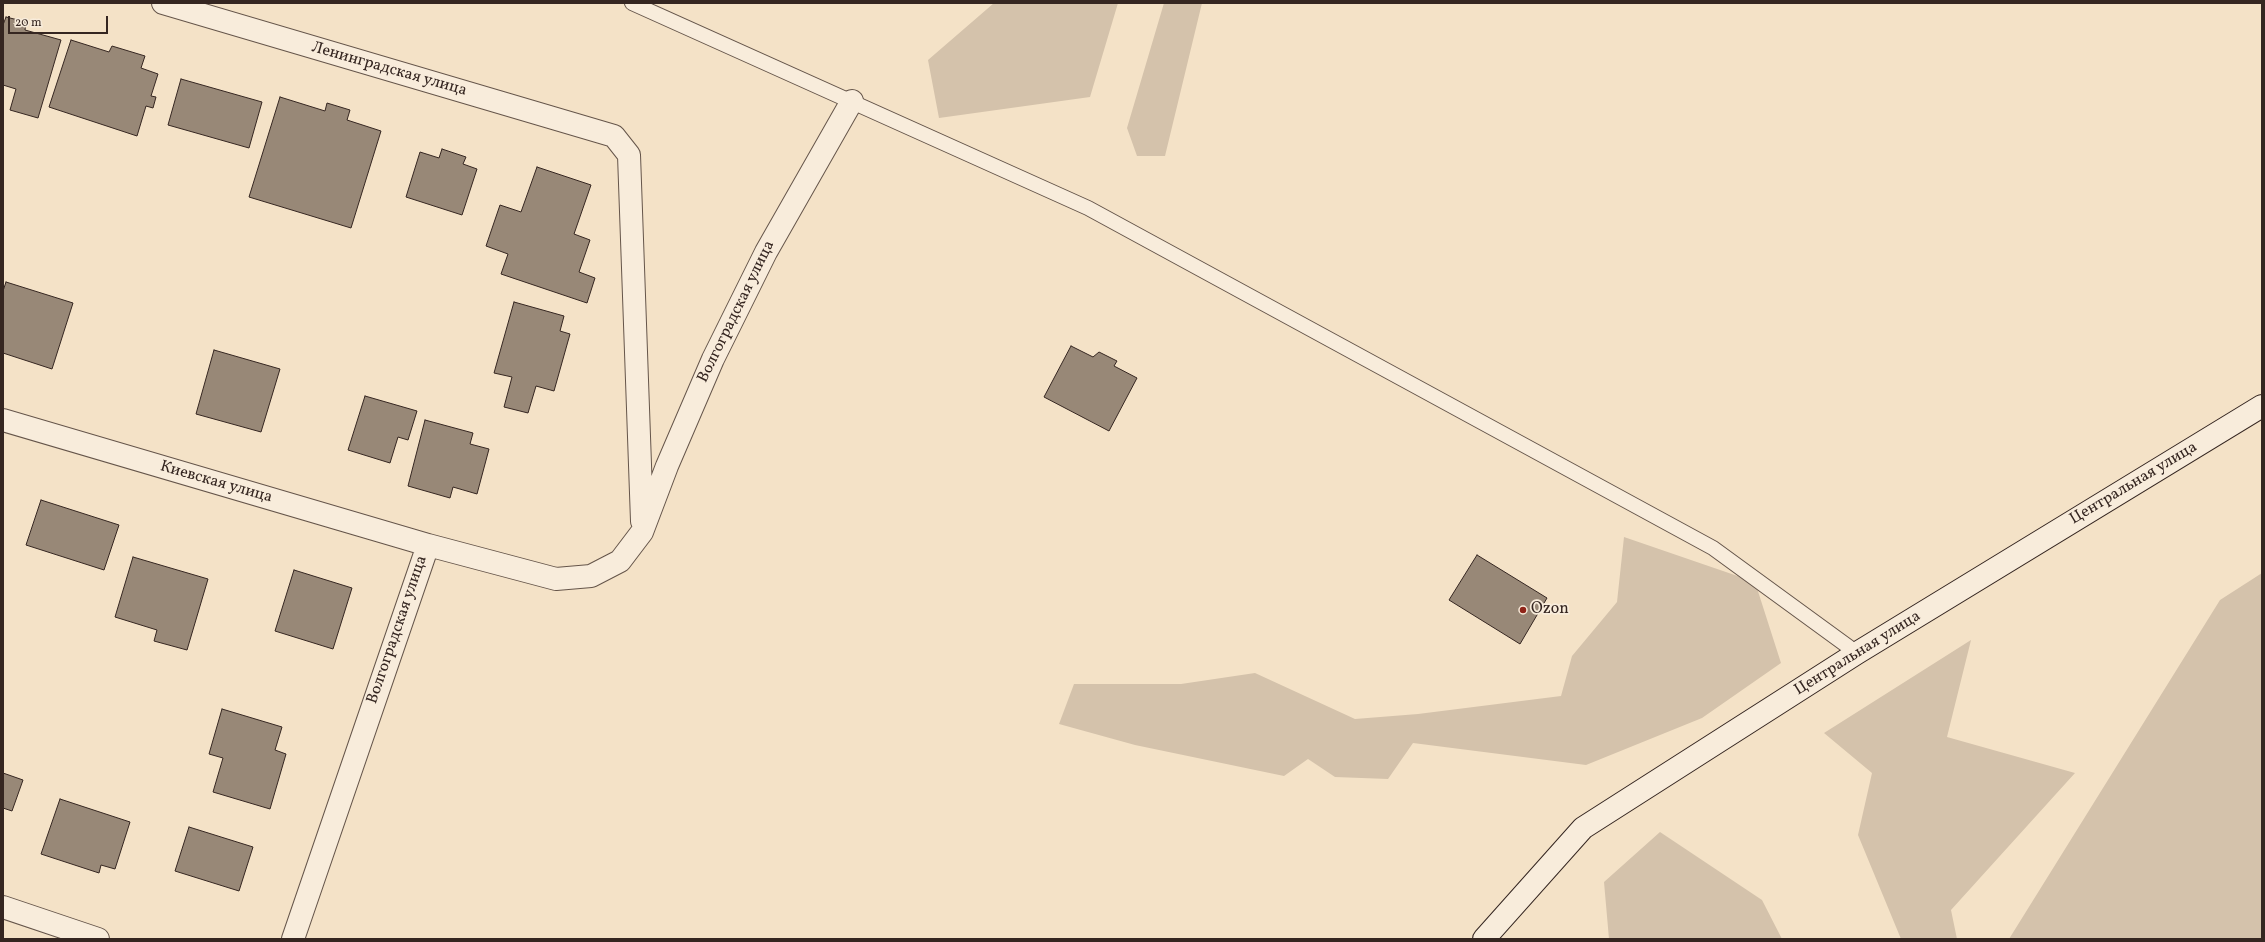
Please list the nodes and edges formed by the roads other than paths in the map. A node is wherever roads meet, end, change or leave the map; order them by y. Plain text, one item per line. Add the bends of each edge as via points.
1 (163, 3) edge
2 (632, 3) edge
3 (852, 102) junction
4 (2262, 406) edge
5 (3, 420) edge
6 (642, 532) junction
7 (428, 545) junction
8 (1857, 653) junction
9 (3, 907) edge
10 (98, 939) edge
11 (293, 939) edge
12 (1484, 939) edge

1 - 6 street, Ленинградская улица via 614,136 629,155
2 - 3 lane
3 - 6 street, Волгоградская улица via 766,252 712,359
3 - 8 lane via 1088,208 1699,540
4 - 8 street, Центральная улица
5 - 7 street, Киевская улица
6 - 7 street, Волгоградская улица via 620,561 591,576 556,579
7 - 11 street, Волгоградская улица
8 - 12 street, Центральная улица via 1583,828
9 - 10 street

